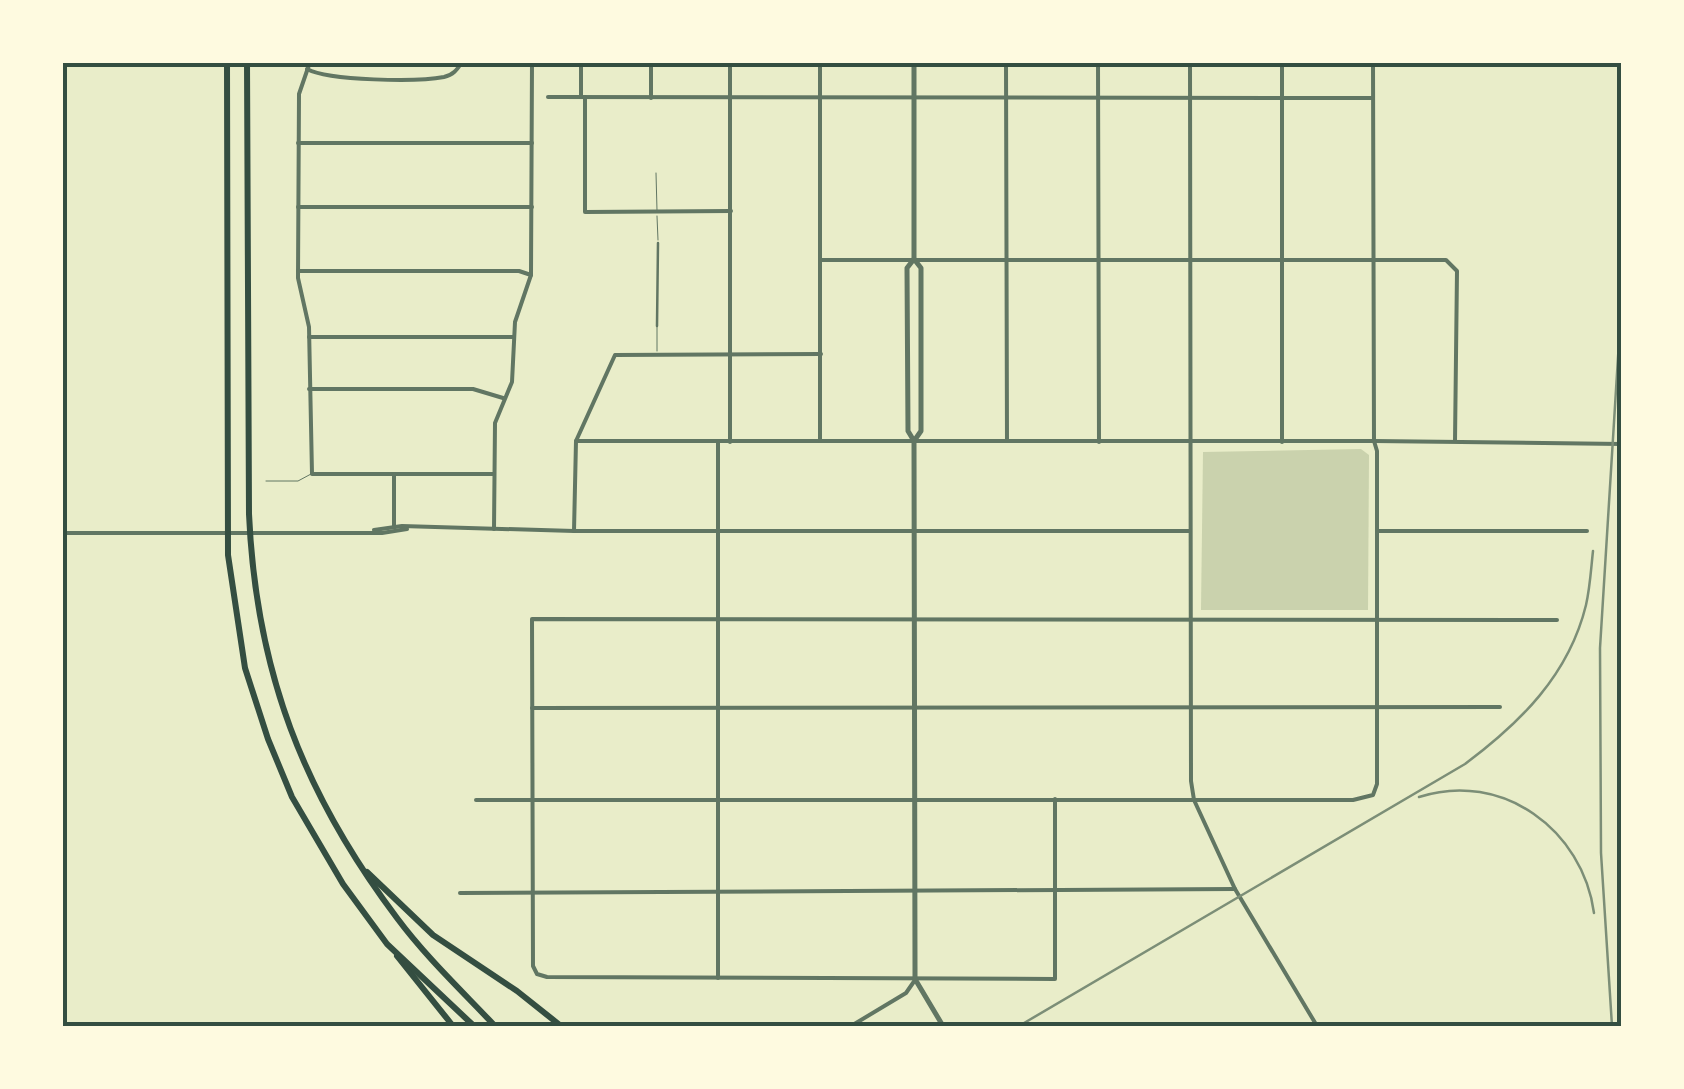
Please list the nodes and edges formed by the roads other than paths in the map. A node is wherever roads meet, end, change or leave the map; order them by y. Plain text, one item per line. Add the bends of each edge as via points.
1 (227, 62) edge
2 (246, 62) edge
3 (310, 62) edge
4 (462, 62) edge
5 (532, 62) edge
6 (580, 62) edge
7 (651, 62) edge
8 (730, 62) edge
9 (820, 62) edge
10 (914, 62) edge
11 (1006, 62) edge
12 (1098, 62) edge
13 (1190, 62) edge
14 (1282, 62) edge
15 (1374, 62) edge
16 (307, 69) junction
17 (548, 97) dead end
18 (583, 97) junction
19 (1006, 97) junction
20 (1098, 97) junction
21 (1190, 97) junction
22 (651, 98) junction
23 (730, 98) junction
24 (820, 98) junction
25 (914, 98) junction
26 (1282, 98) junction
27 (1373, 98) junction
28 (298, 142) junction
29 (532, 142) junction
30 (656, 173) dead end
31 (298, 207) junction
32 (532, 207) junction
33 (657, 211) junction
34 (731, 211) junction
35 (658, 244) joint
36 (914, 259) junction
37 (821, 260) junction
38 (1007, 260) junction
39 (1098, 260) junction
40 (1190, 260) junction
41 (1282, 260) junction
42 (1374, 260) junction
43 (298, 271) junction
44 (531, 275) junction
45 (657, 326) joint
46 (309, 336) junction
47 (514, 338) junction
48 (730, 353) junction
49 (657, 354) junction
50 (821, 354) junction
51 (310, 388) junction
52 (504, 399) junction
53 (576, 441) junction
54 (820, 441) junction
55 (914, 441) junction
56 (1007, 441) junction
57 (1191, 441) junction
58 (1374, 441) junction
59 (1455, 441) junction
60 (718, 442) junction
61 (730, 442) junction
62 (1099, 442) junction
63 (1282, 442) junction
64 (1622, 444) edge
65 (312, 474) junction
66 (394, 474) junction
67 (494, 474) junction
68 (266, 481) dead end
69 (394, 527) junction
70 (408, 528) junction
71 (494, 529) junction
72 (229, 530) junction
73 (250, 530) junction
74 (374, 530) junction
75 (574, 531) junction
76 (1190, 531) junction
77 (1378, 531) junction
78 (1587, 531) dead end
79 (62, 532) edge
80 (718, 532) junction
81 (914, 532) junction
82 (718, 619) junction
83 (1190, 619) junction
84 (1378, 619) junction
85 (913, 620) junction
86 (1557, 620) dead end
87 (1190, 707) junction
88 (1376, 707) junction
89 (1500, 707) dead end
90 (532, 708) junction
91 (718, 708) junction
92 (914, 708) junction
93 (718, 799) junction
94 (914, 799) junction
95 (1055, 799) junction
96 (476, 800) dead end
97 (532, 800) junction
98 (1194, 800) junction
99 (362, 866) junction
100 (1236, 889) junction
101 (914, 890) junction
102 (532, 891) junction
103 (718, 891) junction
104 (1054, 891) junction
105 (460, 892) dead end
106 (387, 944) junction
107 (718, 978) junction
108 (916, 979) junction
109 (453, 1026) edge
110 (474, 1026) edge
111 (495, 1026) edge
112 (561, 1026) edge
113 (852, 1026) edge
114 (943, 1026) edge
115 (1317, 1026) edge

1 - 72 main road
2 - 73 main road
3 - 16 street
4 - 16 street via 442,77 343,78
5 - 29 street
6 - 18 street
7 - 22 street
8 - 23 street
9 - 24 street
10 - 25 street
11 - 19 street
12 - 20 street
13 - 21 street
14 - 26 street
15 - 27 street
16 - 28 street via 298,94
17 - 18 street
18 - 22 street
18 - 33 street via 585,212
19 - 20 street
19 - 25 street
19 - 38 street
20 - 21 street
20 - 39 street
21 - 26 street
21 - 40 street
22 - 23 street
23 - 24 street
23 - 34 street
24 - 25 street
24 - 37 street
25 - 36 street
26 - 27 street
26 - 41 street
27 - 42 street
28 - 29 street
28 - 31 street
29 - 32 street
30 - 33 lane
31 - 32 street
31 - 43 street
32 - 44 street
33 - 34 street
33 - 35 lane
34 - 48 street
35 - 45 street
36 - 37 street
36 - 38 street
36 - 55 street via 907,268 908,431
36 - 55 street via 921,268 922,432
37 - 50 street
38 - 39 street
38 - 56 street
39 - 40 street
39 - 62 street
40 - 41 street
40 - 57 street
41 - 42 street
41 - 63 street
42 - 58 street
42 - 59 street via 1454,265
43 - 44 street
43 - 46 street
44 - 47 street
45 - 49 lane
46 - 47 street
46 - 51 street
47 - 52 street via 512,382
48 - 49 street
48 - 50 street
48 - 61 street
49 - 53 street via 616,355
50 - 54 street
51 - 52 street via 473,388
51 - 65 street
52 - 67 street via 495,423
53 - 60 street
53 - 75 street
54 - 55 street
54 - 61 street
55 - 56 street
55 - 81 street
56 - 62 street
57 - 62 street
57 - 63 street
57 - 76 street
58 - 59 street
58 - 63 street
58 - 77 street
59 - 64 street
60 - 61 street
60 - 80 street
65 - 66 street
65 - 68 lane
66 - 67 street
66 - 69 street
67 - 71 street
69 - 70 street
69 - 74 street
70 - 71 street
70 - 74 street
71 - 75 street
72 - 73 street
72 - 79 street
72 - 106 main road via 238,634 268,739 323,852
73 - 74 street
73 - 99 main road via 275,690 322,801
75 - 80 street
76 - 81 street
76 - 83 street
77 - 78 street
77 - 84 street
80 - 81 street
80 - 82 street
81 - 85 street
82 - 85 street
82 - 90 street via 532,619
82 - 91 street
83 - 84 street
83 - 85 street
83 - 87 street
84 - 86 street
84 - 88 street
85 - 92 street
87 - 88 street
87 - 92 street
87 - 98 street
88 - 89 street
88 - 98 street via 1373,794 1353,800
90 - 91 street
90 - 97 street
91 - 92 street
91 - 93 street
92 - 94 street
93 - 94 street
93 - 97 street
93 - 103 street
94 - 95 street
94 - 101 street
95 - 98 street
95 - 104 street
96 - 97 street
97 - 102 street
98 - 100 street
99 - 111 main road via 398,920
99 - 112 main road via 433,935
100 - 104 street
100 - 115 street
101 - 103 street
101 - 104 street
101 - 108 street
102 - 103 street
102 - 105 street
102 - 107 street via 537,974
103 - 107 street
104 - 108 street via 1055,980
106 - 109 main road
106 - 110 main road
107 - 108 street
108 - 113 street via 906,994
108 - 114 street

